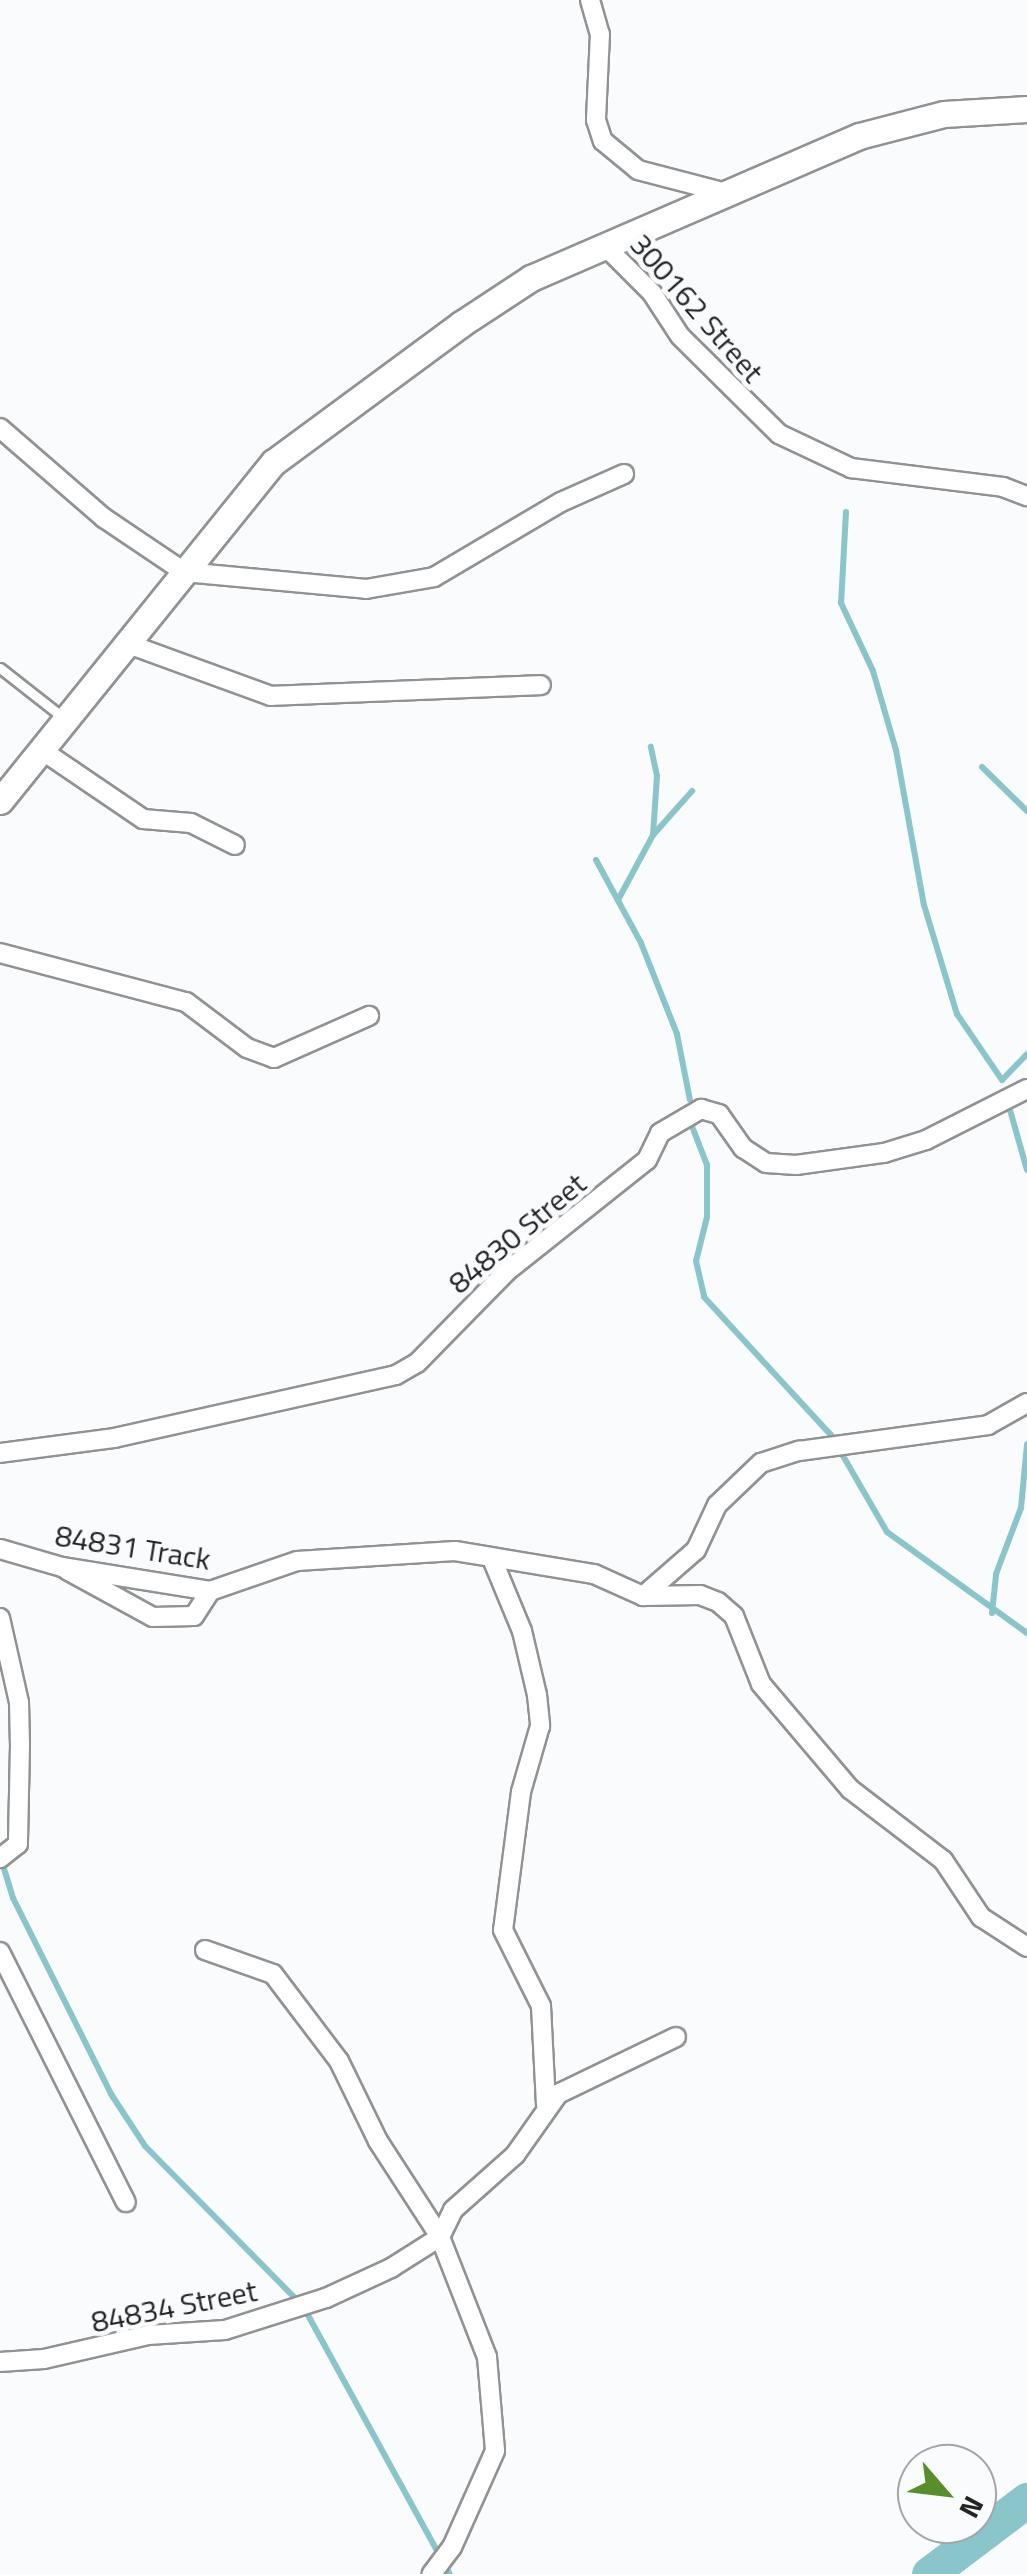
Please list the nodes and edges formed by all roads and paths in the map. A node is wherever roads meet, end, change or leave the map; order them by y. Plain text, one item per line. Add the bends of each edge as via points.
1 (590, 0) edge
2 (1027, 109) edge
3 (726, 192) junction
4 (605, 246) junction
5 (0, 428) edge
6 (624, 474) dead end
7 (1027, 496) edge
8 (184, 572) junction
9 (132, 645) junction
10 (0, 668) edge
11 (542, 684) dead end
12 (67, 721) junction
13 (42, 751) junction
14 (0, 801) edge
15 (235, 845) dead end
16 (0, 953) edge
17 (369, 1016) dead end
18 (1025, 1092) edge
19 (1027, 1403) edge
20 (0, 1452) edge
21 (0, 1549) edge
22 (492, 1561) junction
23 (62, 1567) junction
24 (210, 1591) junction
25 (643, 1596) junction
26 (0, 1618) edge
27 (0, 1858) edge
28 (1027, 1947) edge
29 (206, 1950) dead end
30 (0, 1952) edge
31 (676, 2037) dead end
32 (546, 2105) junction
33 (126, 2202) dead end
34 (440, 2238) junction
35 (0, 2362) edge
36 (432, 2574) edge

1 - 3 street via 600,34 596,120 603,142 638,170
2 - 3 street via 902,121
3 - 4 street
4 - 7 street, 300162 Street via 652,292 680,336 779,434 851,468 1003,486
4 - 8 street via 531,278 296,440
5 - 8 street via 104,518
6 - 8 street via 561,502 434,577 400,588
8 - 9 street
9 - 11 street via 271,696
9 - 12 street
10 - 12 lane
12 - 13 street
13 - 14 street
13 - 15 street via 143,819 191,823
16 - 17 street via 186,1002 247,1048 274,1058
18 - 20 street, 84830 Street via 912,1144 796,1164 766,1163 743,1148 719,1114 701,1108 660,1133 648,1160 506,1272 417,1363 396,1375 141,1433
19 - 25 street via 988,1425 799,1451 760,1463 717,1506 696,1550
21 - 23 street, 84831 Track
22 - 24 street, 84831 Track via 426,1550 297,1561
22 - 25 street, 84831 Track via 594,1574
22 - 32 street via 522,1631 537,1695 540,1726 521,1792 503,1930 541,2006
23 - 24 street, 84831 Track
23 - 24 street via 154,1617 194,1616
25 - 28 street via 700,1595 734,1616 743,1651 786,1718 850,1789 943,1860 981,1918
26 - 27 street via 19,1702 20,1745 19,1836 14,1850
29 - 34 street via 254,1964 287,1989 359,2092 378,2141
30 - 33 street
31 - 32 street
32 - 34 street, 84834 Street via 515,2155 453,2210
34 - 35 street, 84834 Street via 326,2298 225,2330 148,2335
34 - 36 street via 487,2357 496,2451 452,2548

